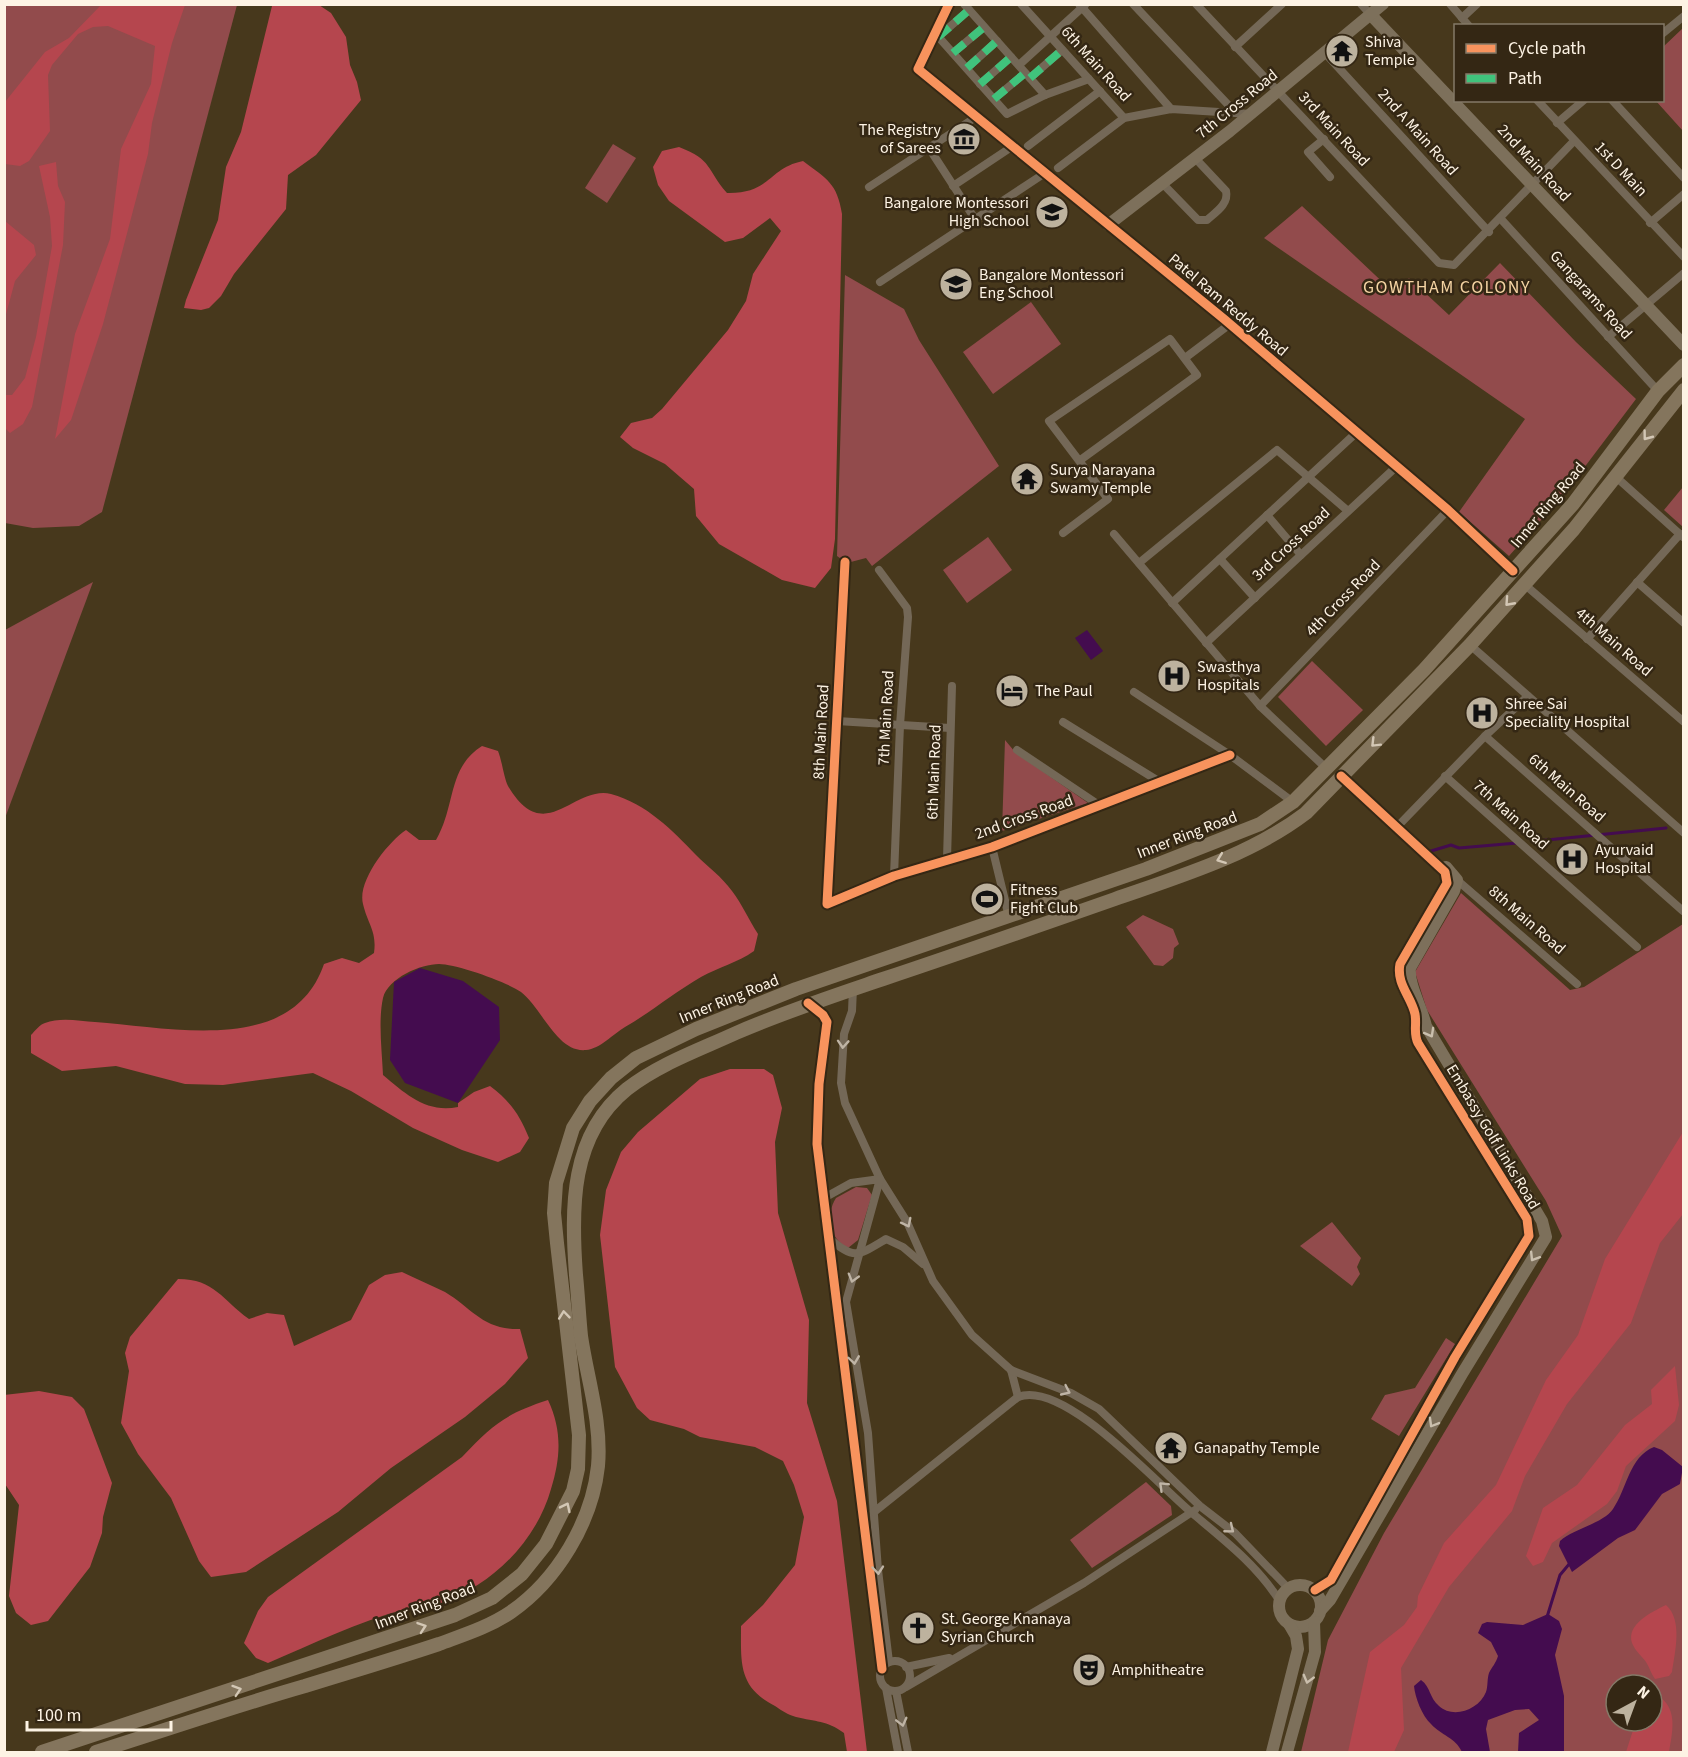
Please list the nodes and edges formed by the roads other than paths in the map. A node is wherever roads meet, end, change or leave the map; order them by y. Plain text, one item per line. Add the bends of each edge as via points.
1 (949, 4) edge
2 (1021, 4) edge
3 (1133, 4) edge
4 (1282, 4) edge
5 (1361, 4) edge
6 (1383, 4) edge
7 (1450, 4) edge
8 (1477, 4) edge
9 (1082, 6) edge
10 (967, 7) edge
11 (1202, 7) edge
12 (1371, 15) junction
13 (1683, 16) edge
14 (1462, 18) junction
15 (1467, 24) edge
16 (984, 27) junction
17 (1664, 32) edge
18 (937, 35) junction
19 (1050, 36) junction
20 (997, 41) junction
21 (1235, 47) junction
22 (1062, 50) junction
23 (953, 53) junction
24 (1325, 53) junction
25 (1011, 57) junction
26 (1019, 65) junction
27 (918, 69) joint
28 (967, 69) junction
29 (1028, 76) junction
30 (1089, 79) junction
31 (980, 84) junction
32 (1100, 91) junction
33 (1279, 91) junction
34 (1045, 95) junction
35 (994, 99) junction
36 (1539, 102) edge
37 (1582, 102) edge
38 (1614, 102) edge
39 (1171, 109) junction
40 (1234, 111) junction
41 (1251, 114) junction
42 (976, 117) junction
43 (1124, 118) junction
44 (1557, 123) junction
45 (1324, 139) junction
46 (1574, 141) junction
47 (1028, 146) dead end
48 (1013, 147) junction
49 (928, 148) junction
50 (1195, 158) junction
51 (1058, 168) dead end
52 (1045, 173) junction
53 (1330, 177) dead end
54 (1683, 178) edge
55 (1162, 183) junction
56 (1532, 185) junction
57 (952, 186) junction
58 (870, 187) dead end
59 (1683, 194) edge
60 (1500, 218) junction
61 (975, 219) junction
62 (1650, 223) junction
63 (1108, 225) junction
64 (1489, 232) junction
65 (1683, 257) edge
66 (1683, 273) edge
67 (880, 282) dead end
68 (1646, 305) junction
69 (1230, 324) junction
70 (1681, 336) edge
71 (1608, 337) junction
72 (1185, 358) junction
73 (1683, 365) edge
74 (1683, 390) edge
75 (1658, 392) junction
76 (1356, 433) junction
77 (1079, 461) junction
78 (1396, 467) junction
79 (1309, 476) junction
80 (1616, 477) junction
81 (1448, 510) junction
82 (1348, 511) junction
83 (1267, 515) junction
84 (1063, 533) dead end
85 (1114, 534) dead end
86 (1682, 535) edge
87 (1301, 555) junction
88 (1220, 559) junction
89 (845, 562) dead end
90 (1139, 563) junction
91 (879, 570) dead end
92 (1513, 571) junction
93 (1637, 582) junction
94 (1524, 584) junction
95 (1255, 598) junction
96 (1172, 603) junction
97 (1683, 623) edge
98 (1587, 639) junction
99 (1206, 643) junction
100 (1470, 645) junction
101 (952, 686) dead end
102 (1134, 692) dead end
103 (1528, 696) junction
104 (1260, 706) junction
105 (837, 722) junction
106 (1063, 722) dead end
107 (1683, 722) edge
108 (900, 725) junction
109 (950, 728) junction
110 (1485, 736) junction
111 (1017, 750) dead end
112 (1230, 755) junction
113 (1327, 769) junction
114 (1341, 776) junction
115 (1445, 776) junction
116 (1160, 782) junction
117 (1293, 802) junction
118 (1099, 805) junction
119 (1396, 828) junction
120 (1683, 834) edge
121 (992, 847) junction
122 (947, 859) junction
123 (894, 876) junction
124 (1452, 879) junction
125 (827, 904) joint
126 (1683, 911) edge
127 (1009, 917) junction
128 (1637, 947) dead end
129 (1577, 984) dead end
130 (853, 987) junction
131 (808, 1004) junction
132 (1418, 1010) junction
133 (880, 1179) junction
134 (824, 1198) junction
135 (828, 1238) junction
136 (860, 1255) junction
137 (925, 1266) junction
138 (1011, 1370) junction
139 (1018, 1397) junction
140 (1200, 1506) junction
141 (874, 1512) junction
142 (1191, 1512) junction
143 (1288, 1588) junction
144 (1315, 1590) junction
145 (1279, 1600) junction
146 (1317, 1617) junction
147 (1289, 1624) junction
148 (955, 1657) junction
149 (889, 1662) junction
150 (906, 1667) junction
151 (882, 1669) junction
152 (273, 1678) junction
153 (906, 1686) junction
154 (886, 1688) junction
155 (896, 1691) junction
156 (278, 1694) junction
157 (42, 1752) edge
158 (96, 1752) edge
159 (898, 1752) edge
160 (908, 1752) edge
161 (1272, 1752) edge
162 (1287, 1752) edge

1 - 18 street
2 - 19 street, 6th Main Road
3 - 40 street
4 - 21 street
5 - 12 street, 2nd Main Road
6 - 12 street, 7th Cross Road
7 - 14 street
8 - 14 street
9 - 19 street
9 - 39 street
10 - 16 street
10 - 18 street
11 - 21 street, 3rd Main Road
12 - 24 street, 7th Cross Road
12 - 56 street, 2nd Main Road
13 - 17 street
14 - 15 street
16 - 20 street
16 - 23 street
18 - 23 street
18 - 27 street
19 - 22 street, 6th Main Road
19 - 26 street
20 - 25 street
20 - 28 street
21 - 33 street, 3rd Main Road
22 - 29 street
22 - 30 street, 6th Main Road
23 - 28 street
24 - 33 street, 7th Cross Road
24 - 64 street, 2nd A Main Road
25 - 26 street
25 - 31 street
26 - 29 street
27 - 42 street, Patel Ram Reddy Road
28 - 31 street
29 - 34 street
29 - 35 street
30 - 32 street, 6th Main Road
30 - 34 street
31 - 35 street
32 - 43 street, 6th Main Road
32 - 47 street
33 - 41 street, 7th Cross Road
33 - 45 street, 3rd Main Road
34 - 35 street via 1007,114
36 - 44 street, 1st D Main
37 - 44 street
38 - 54 street
39 - 40 street
39 - 43 street
40 - 41 street
41 - 50 street, 7th Cross Road
42 - 48 street, Patel Ram Reddy Road
42 - 49 street
43 - 51 street
44 - 46 street, 1st D Main
45 - 53 street via 1308,152
45 - 64 street, 3rd Main Road via 1439,263 1454,265
46 - 56 street
46 - 62 street, 1st D Main
48 - 52 street, Patel Ram Reddy Road
48 - 57 street
49 - 57 street
49 - 58 street
50 - 55 street, 7th Cross Road
50 - 55 street via 1226,191 1223,206 1207,220 1198,220
52 - 61 street
52 - 63 street, Patel Ram Reddy Road
55 - 63 street, 7th Cross Road
56 - 60 street
56 - 68 street, 2nd Main Road
57 - 61 street
59 - 62 street
60 - 64 street
60 - 71 street, Gangarams Road
61 - 67 street
62 - 65 street, 1st D Main
63 - 69 street, Patel Ram Reddy Road
66 - 68 street
68 - 70 street, 2nd Main Road
68 - 71 street
69 - 72 street
69 - 76 street, Patel Ram Reddy Road
71 - 75 street, Gangarams Road
72 - 77 street via 1197,375
72 - 77 street via 1170,339 1049,421
73 - 75 main road, Inner Ring Road
74 -> 80 main road, Inner Ring Road
75 - 92 main road, Inner Ring Road via 1573,504
76 - 78 street, Patel Ram Reddy Road
76 - 79 street
77 - 84 street via 1108,499
78 - 81 street, Patel Ram Reddy Road
78 - 82 street, 3rd Cross Road
79 - 82 street
79 - 83 street
79 - 90 street via 1277,450
80 - 86 street
80 - 94 main road, Inner Ring Road
81 - 92 street, Patel Ram Reddy Road
81 - 104 street, 4th Cross Road
82 - 87 street, 3rd Cross Road
83 - 87 street
83 - 88 street
85 - 90 street
86 - 93 street
87 - 95 street, 3rd Cross Road
88 - 95 street
88 - 96 street
89 - 105 street, 8th Main Road
90 - 96 street
91 - 108 street, 7th Main Road via 907,608
92 - 113 main road, Inner Ring Road
93 - 97 street
93 - 98 street
94 - 98 street, 4th Main Road
94 -> 100 main road, Inner Ring Road
95 - 99 street, 3rd Cross Road
96 - 99 street
98 - 107 street, 4th Main Road
99 - 104 street
100 - 103 street
100 -> 114 main road, Inner Ring Road
101 - 109 street, 6th Main Road
102 - 112 street
103 - 110 street
103 - 120 street
104 - 113 street
105 - 108 street
105 - 125 street, 8th Main Road
106 - 116 street
108 - 109 street
108 - 123 street, 7th Main Road
109 - 122 street, 6th Main Road
110 - 115 street
110 - 126 street, 6th Main Road
111 - 118 street
112 - 116 street, 2nd Cross Road
112 - 117 street
113 - 117 main road, Inner Ring Road
114 - 119 street
114 -> 130 main road, Inner Ring Road via 1306,813 1280,833 1249,849 1082,911
115 - 119 street
115 - 128 street, 7th Main Road
116 - 118 street, 2nd Cross Road
117 - 127 main road, Inner Ring Road via 1260,824
118 - 121 street, 2nd Cross Road
119 - 124 street via 1429,859 1448,868
121 - 122 street, 2nd Cross Road
121 - 127 street
122 - 123 street, 2nd Cross Road
123 - 125 street, 2nd Cross Road
124 - 129 street, 8th Main Road
124 - 132 street, Embassy Golf Links Road via 1454,891 1410,968
152 -> 127 main road, Inner Ring Road via 482,1604 522,1574 555,1527 573,1491 579,1457 577,1406 554,1213 556,1183 573,1128 611,1078 636,1058 718,1020 796,989
130 - 131 main road, Inner Ring Road
130 -> 133 street via 852,1011 844,1034 841,1090
131 - 134 street via 827,1022 818,1133
131 - 156 main road, Inner Ring Road via 642,1078 605,1111 588,1137 574,1191 573,1234 581,1335 594,1403 597,1469 589,1508 564,1555 522,1603 494,1622 378,1665
132 - 144 street, Embassy Golf Links Road via 1414,1035 1527,1219 1529,1236 1455,1357 1331,1580
132 -> 146 street, Embassy Golf Links Road via 1542,1221 1546,1237
133 - 134 street via 851,1183
133 - 136 street
133 -> 137 street via 907,1222
134 - 135 street
135 - 136 street via 844,1252
135 - 151 street
136 - 137 street via 886,1239 903,1247
136 -> 141 street via 846,1302 868,1433
137 - 138 street via 972,1335
138 - 139 street
138 -> 140 street via 1099,1408
139 - 141 street
142 -> 139 street via 1089,1420 1043,1397
140 - 142 street
140 -> 143 street via 1235,1533
141 -> 149 street
142 - 145 street via 1223,1536
142 - 148 street via 1084,1583
143 - 144 street via 1302,1584
143 - 145 street
144 - 146 street via 1321,1600
145 - 147 street via 1280,1613
146 - 147 street via 1302,1627
146 -> 162 street via 1315,1652
147 - 161 street via 1298,1649
148 - 150 street
148 - 153 street
149 - 150 street
149 - 151 street
150 - 153 street via 910,1677
151 - 154 street via 880,1679
152 - 156 main road
157 -> 152 main road, Inner Ring Road
153 - 155 street
154 - 155 street
154 - 159 street
155 -> 160 street
156 - 158 main road, Inner Ring Road

